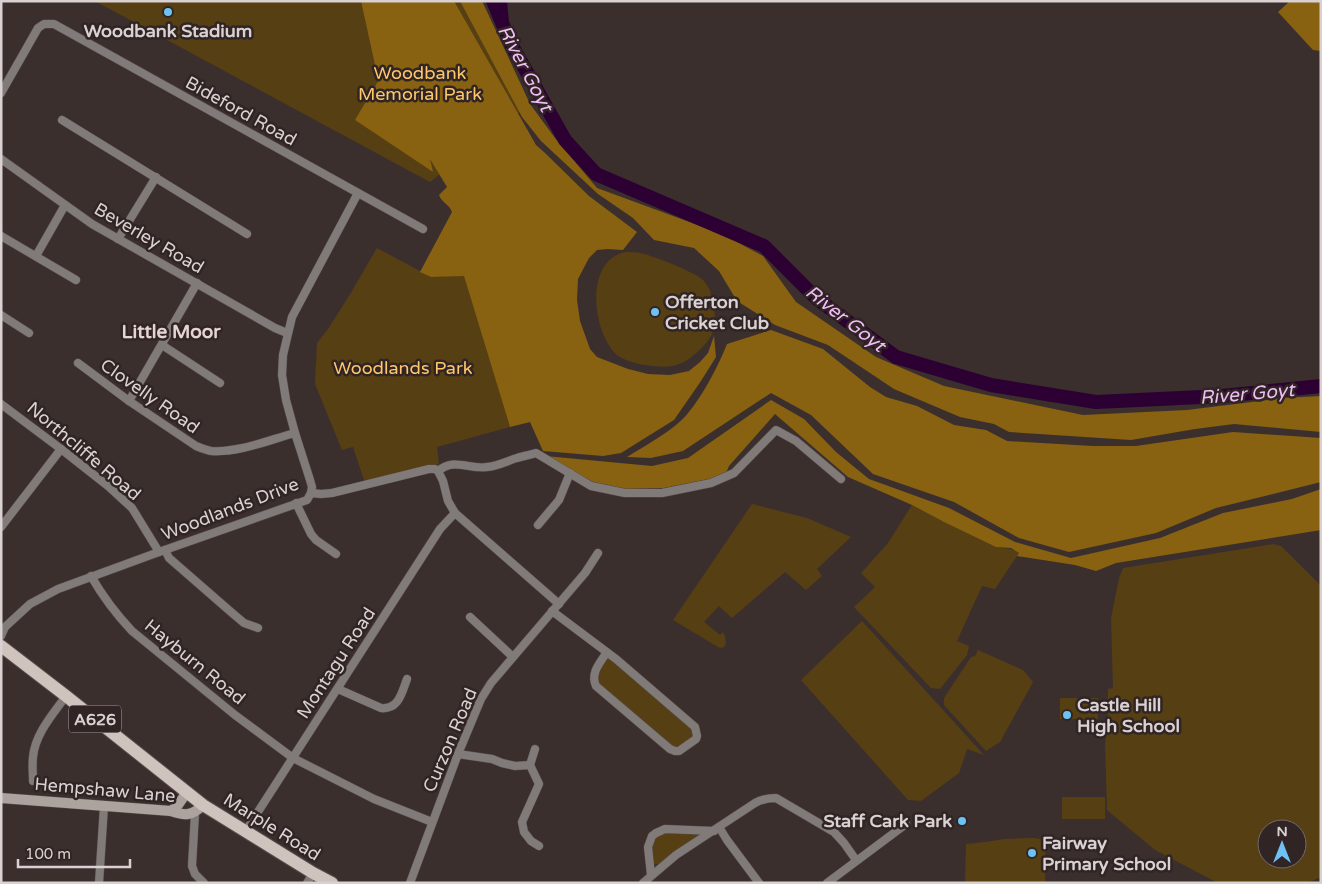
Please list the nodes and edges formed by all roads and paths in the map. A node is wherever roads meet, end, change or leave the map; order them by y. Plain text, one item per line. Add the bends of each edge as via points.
1 (1, 93) edge
2 (62, 120) dead end
3 (1, 159) edge
4 (156, 177) junction
5 (358, 192) junction
6 (65, 205) junction
7 (423, 229) dead end
8 (246, 234) dead end
9 (1, 236) edge
10 (118, 239) junction
11 (36, 256) junction
12 (76, 280) dead end
13 (197, 283) junction
14 (1, 314) edge
15 (29, 333) dead end
16 (288, 333) junction
17 (162, 345) junction
18 (78, 363) dead end
19 (220, 383) dead end
20 (129, 401) junction
21 (1, 404) edge
22 (295, 433) junction
23 (62, 449) junction
24 (438, 471) junction
25 (570, 473) junction
26 (841, 479) dead end
27 (311, 493) junction
28 (296, 503) junction
29 (455, 513) junction
30 (538, 524) dead end
31 (1, 526) edge
32 (162, 551) junction
33 (598, 553) dead end
34 (336, 554) dead end
35 (91, 576) junction
36 (559, 604) junction
37 (552, 611) junction
38 (470, 617) dead end
39 (258, 628) dead end
40 (1, 636) edge
41 (1, 646) edge
42 (607, 652) junction
43 (513, 657) junction
44 (407, 678) dead end
45 (338, 689) junction
46 (66, 696) junction
47 (535, 749) dead end
48 (458, 754) junction
49 (294, 758) junction
50 (530, 765) junction
51 (33, 781) dead end
52 (1, 798) edge
53 (195, 802) junction
54 (104, 806) junction
55 (170, 811) junction
56 (432, 822) junction
57 (906, 824) dead end
58 (716, 829) junction
59 (246, 832) junction
60 (539, 846) dead end
61 (856, 860) junction
62 (651, 875) junction
63 (310, 878) edge
64 (98, 883) edge
65 (204, 883) edge
66 (332, 883) edge
67 (410, 883) edge
68 (643, 883) edge
69 (760, 883) edge
70 (826, 883) edge

1 - 5 street, Bideford Road via 38,28 54,24
2 - 4 street
3 - 6 street, Beverley Road
4 - 8 street
4 - 10 street
5 - 7 street, Bideford Road
5 - 16 street via 292,317
6 - 10 street, Beverley Road
6 - 11 street
9 - 11 street
10 - 13 street, Beverley Road
11 - 12 street
13 - 16 street, Beverley Road
13 - 17 street
14 - 15 street
16 - 22 street via 282,375
17 - 19 street
17 - 20 street
18 - 20 street, Clovelly Road
20 - 22 street, Clovelly Road via 196,446 208,450 239,448
21 - 23 street, Northcliffe Road
22 - 27 street via 312,487
23 - 31 street
23 - 32 street, Northcliffe Road via 132,508
24 - 25 street, Woodlands Drive via 456,464 484,468 536,453
24 - 27 street, Woodlands Drive via 429,469 332,493
24 - 29 street
25 - 26 street, Woodlands Drive via 591,486 625,493 662,493 711,483 734,473 776,430 796,441
25 - 30 street via 559,500
27 - 28 street, Woodlands Drive via 307,500
28 - 32 street, Woodlands Drive
28 - 34 street via 311,534
29 - 36 street
29 - 45 street, Montagu Road via 440,529
32 - 35 street, Woodlands Drive
32 - 39 street, Northcliffe Road via 244,623
33 - 36 street, Curzon Road
35 - 40 street, Woodlands Drive via 30,604
35 - 49 street, Hayburn Road via 106,602 132,631 235,715
36 - 37 street, Curzon Road
37 - 42 street
37 - 43 street, Curzon Road
38 - 43 street
41 - 46 main road, A626
42 - 42 street via 695,727 696,739 674,752 596,686 594,675
43 - 48 street, Curzon Road via 481,699
44 - 45 street via 399,701 387,709
45 - 49 street, Montagu Road
46 - 51 street via 37,742
46 - 53 main road, A626
47 - 50 street
48 - 50 street via 492,758 515,766
48 - 56 street, Curzon Road
49 - 56 street, Hayburn Road via 374,799
49 - 59 street, Montagu Road
50 - 60 street via 539,784 522,822 524,832
52 - 54 street, Hempshaw Lane
53 - 55 street via 178,805
53 - 55 street, Hempshaw Lane via 178,814
53 - 59 main road, Marple Road / A626
53 - 65 street via 192,866
54 - 55 street, Hempshaw Lane
54 - 64 street
56 - 67 street, Curzon Road
57 - 61 street
58 - 61 street via 762,799 776,798 834,832
58 - 62 street
58 - 62 street via 665,829 656,833 648,847
58 - 69 street
59 - 63 main road, Marple Road / A626
61 - 70 street
62 - 68 street
63 - 66 main road, Marple Road / A626

